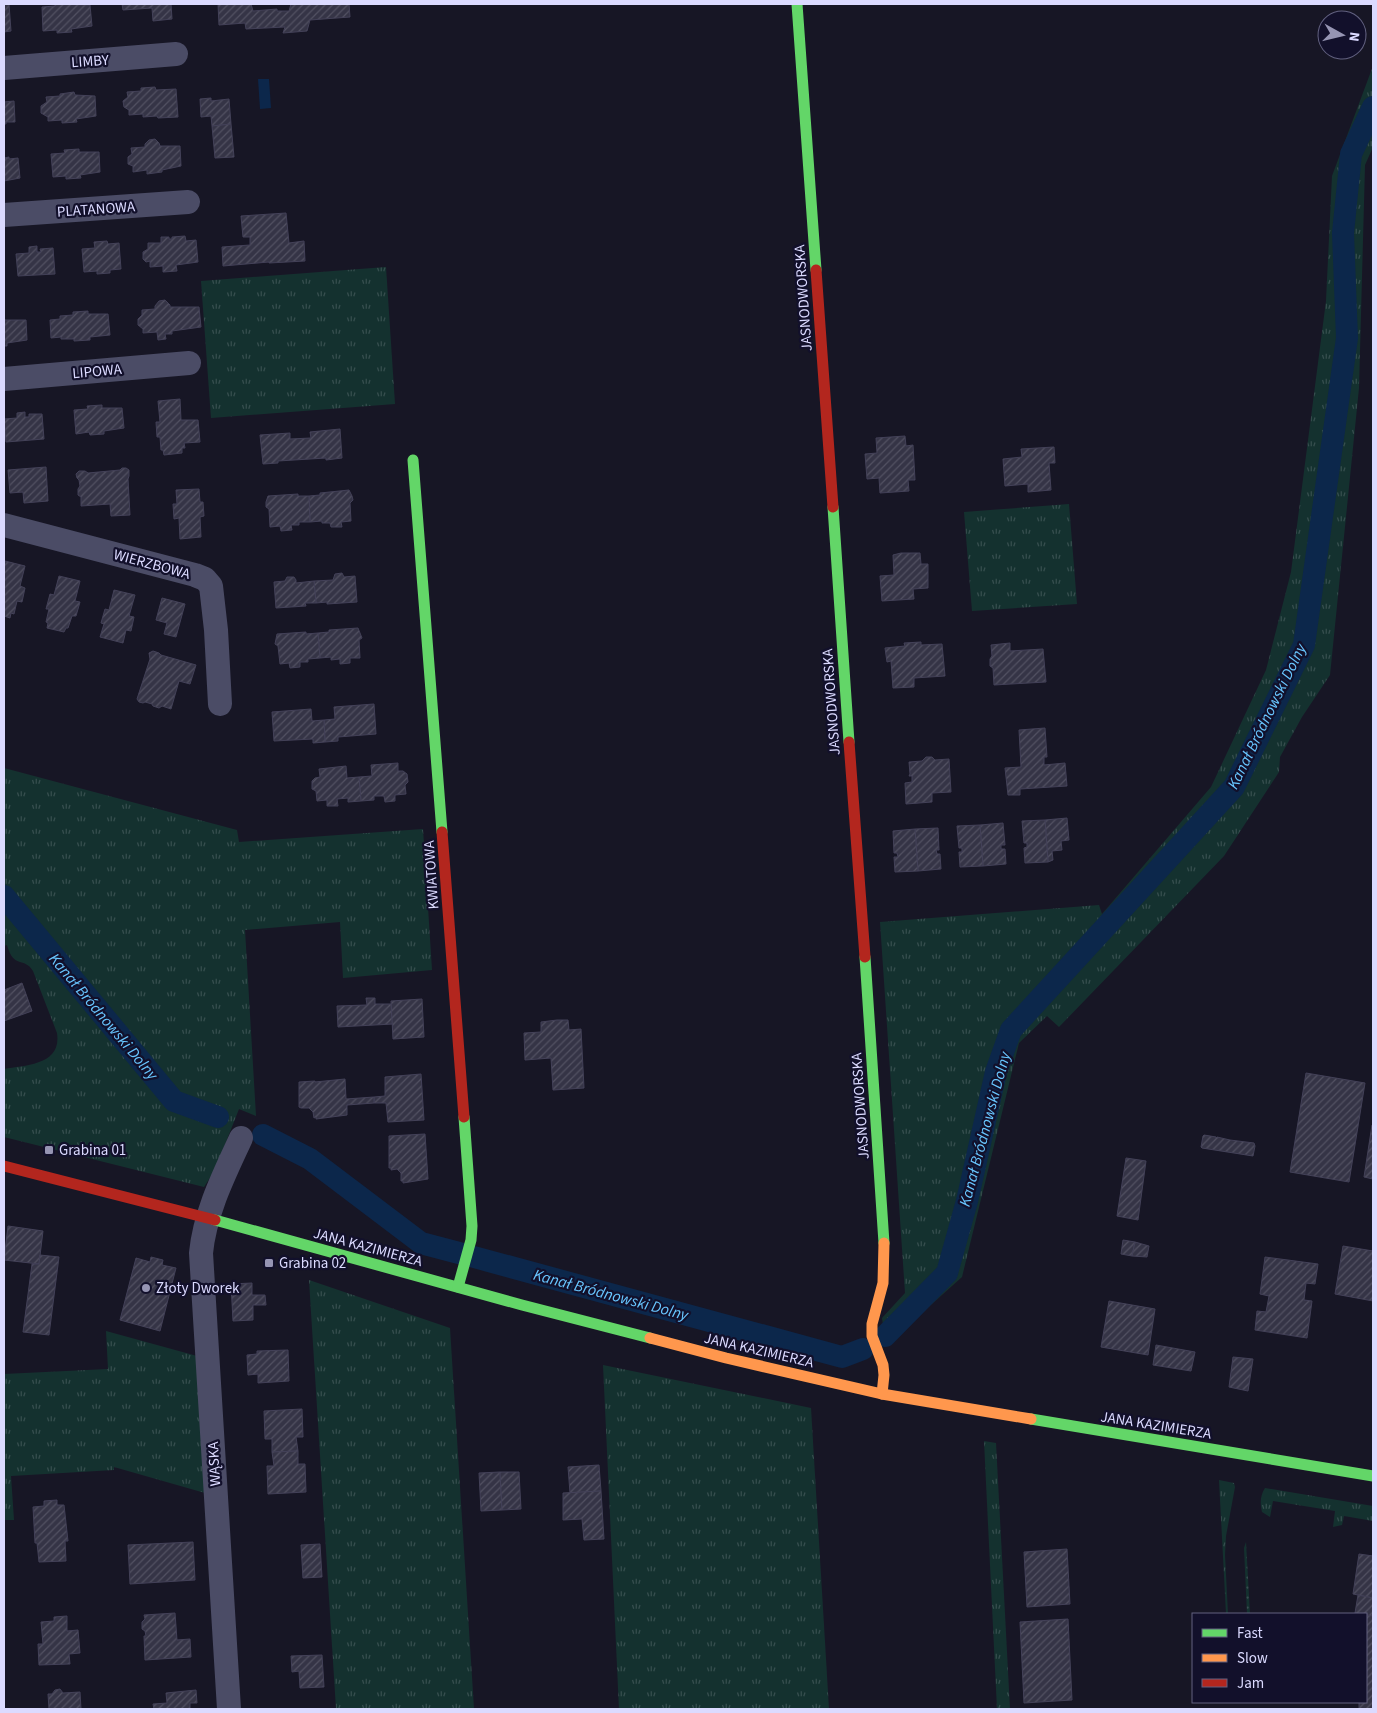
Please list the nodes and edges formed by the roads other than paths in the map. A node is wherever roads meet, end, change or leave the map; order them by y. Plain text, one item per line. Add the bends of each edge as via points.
1 (797, 4) edge
2 (176, 54) dead end
3 (4, 68) edge
4 (188, 202) dead end
5 (4, 215) edge
6 (189, 363) dead end
7 (4, 379) edge
8 (413, 460) dead end
9 (4, 525) edge
10 (220, 704) dead end
11 (241, 1138) dead end
12 (4, 1166) edge
13 (207, 1218) junction
14 (458, 1287) junction
15 (882, 1394) junction
16 (1373, 1476) edge
17 (229, 1709) edge

1 - 15 street, JASNODWORSKA via 884,1230 883,1283 872,1324 872,1336 883,1365
2 - 3 street, LIMBY
4 - 5 street, PLATANOWA
6 - 7 street, LIPOWA
8 - 14 street, KWIATOWA via 472,1226
9 - 10 street, WIERZBOWA via 205,579 211,586
11 - 13 street
12 - 13 street, JANA KAZIMIERZA
13 - 14 street, JANA KAZIMIERZA
13 - 17 street, WĄSKA via 201,1254
14 - 15 street, JANA KAZIMIERZA via 726,1358
15 - 16 street, JANA KAZIMIERZA

